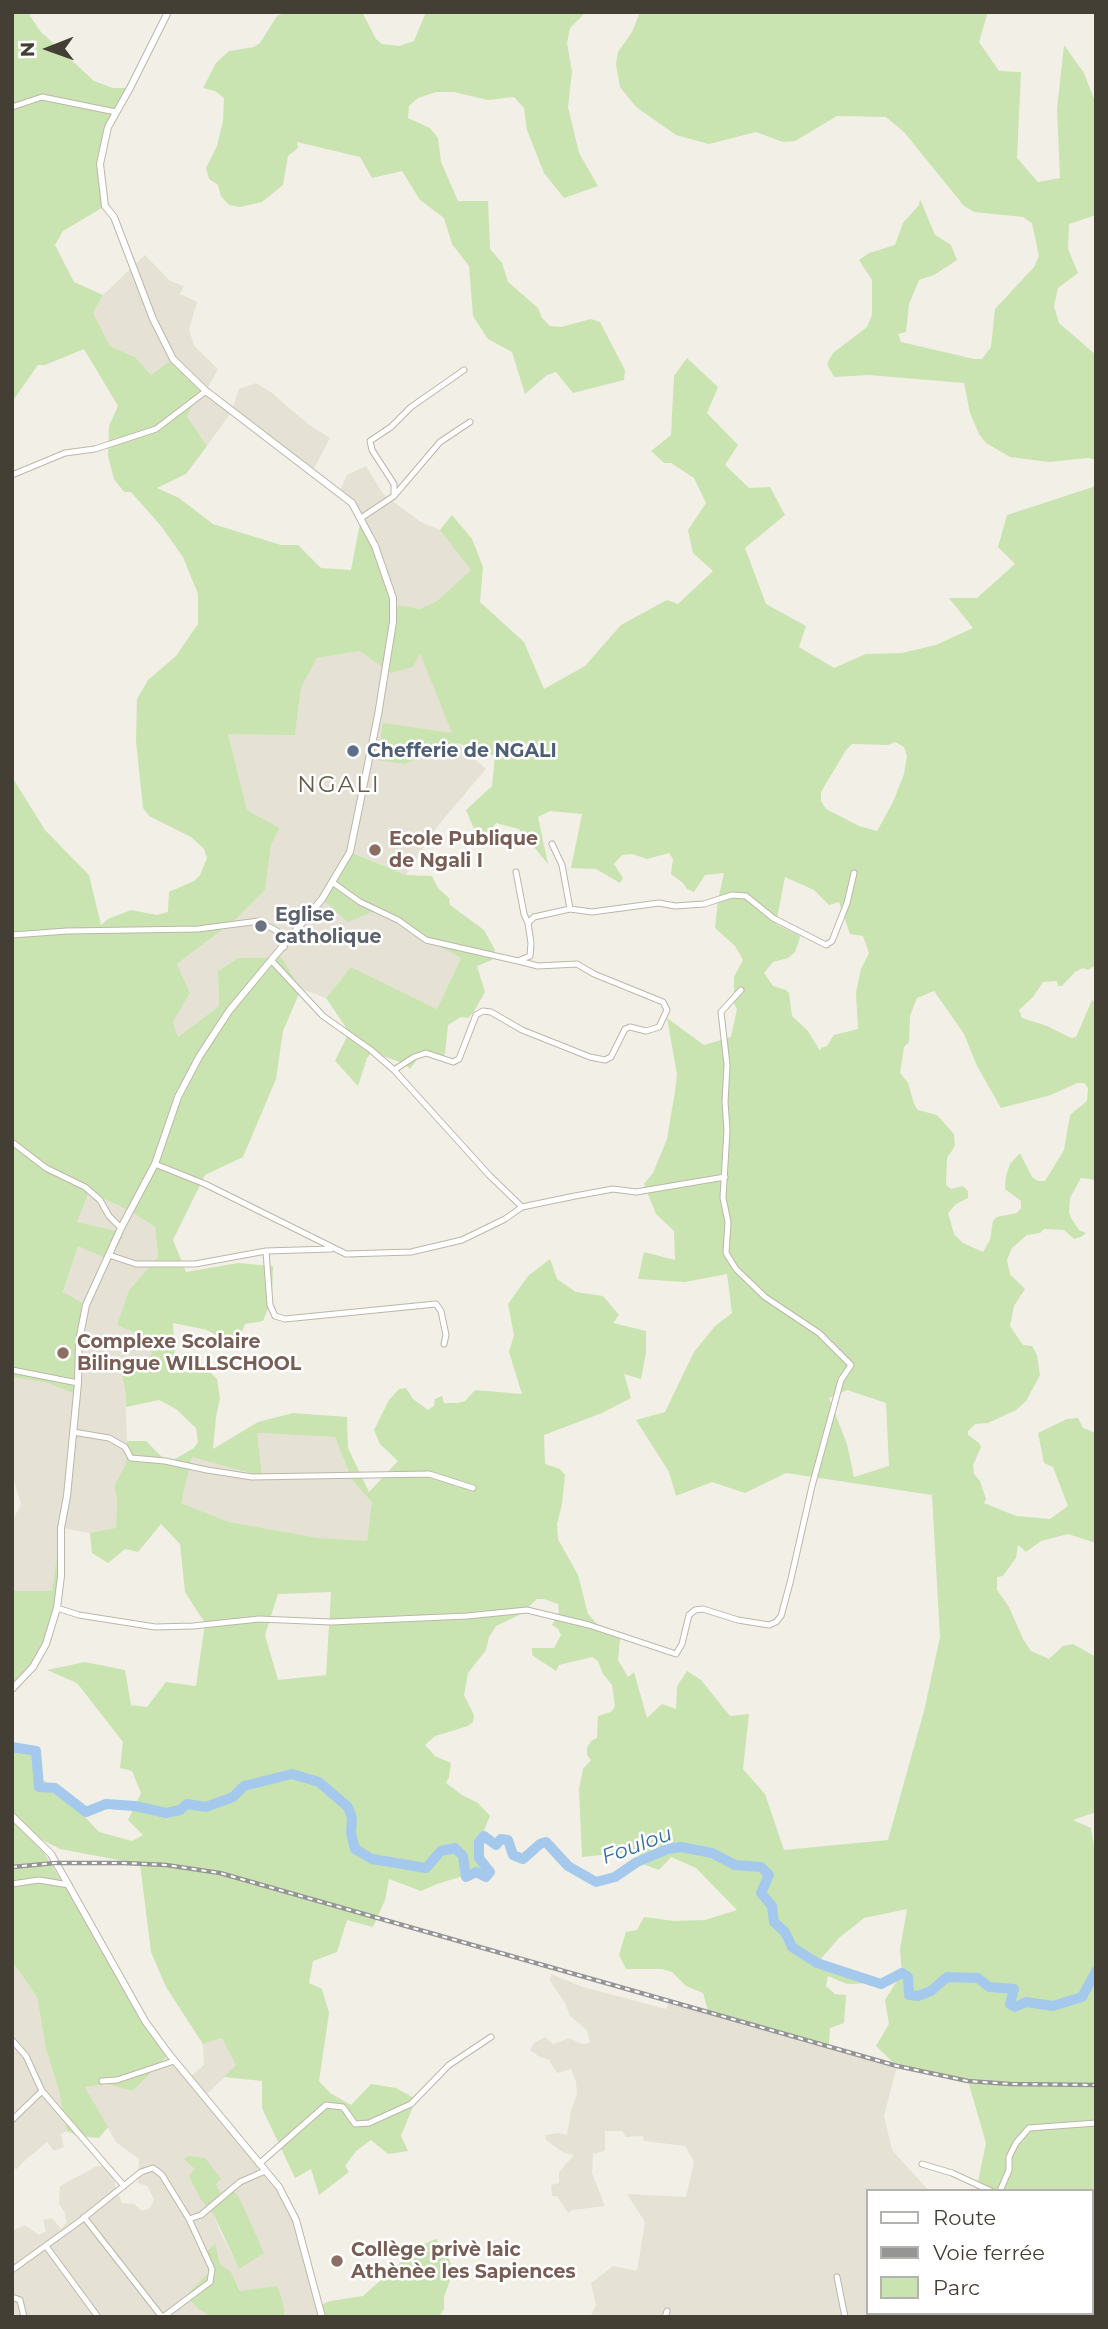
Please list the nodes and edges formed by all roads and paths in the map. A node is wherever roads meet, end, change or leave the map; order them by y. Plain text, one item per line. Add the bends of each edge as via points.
1 (168, 12) edge
2 (12, 107) edge
3 (117, 112) junction
4 (464, 370) dead end
5 (206, 391) junction
6 (470, 422) dead end
7 (12, 475) edge
8 (394, 496) junction
9 (361, 518) junction
10 (552, 844) dead end
11 (516, 872) dead end
12 (854, 873) dead end
13 (332, 883) junction
14 (570, 909) junction
15 (528, 923) junction
16 (12, 935) edge
17 (284, 947) junction
18 (271, 960) junction
19 (518, 961) junction
20 (741, 990) dead end
21 (394, 1070) junction
22 (12, 1142) edge
23 (155, 1164) junction
24 (725, 1177) junction
25 (522, 1207) junction
26 (121, 1228) junction
27 (335, 1249) junction
28 (266, 1251) junction
29 (109, 1255) junction
30 (444, 1344) dead end
31 (12, 1370) edge
32 (78, 1383) junction
33 (73, 1432) junction
34 (473, 1488) dead end
35 (57, 1608) junction
36 (12, 1689) edge
37 (12, 1816) edge
38 (12, 1884) edge
39 (69, 1885) junction
40 (491, 2037) dead end
41 (12, 2040) edge
42 (174, 2061) junction
43 (102, 2081) dead end
44 (42, 2091) junction
45 (12, 2120) edge
46 (1096, 2123) edge
47 (259, 2164) junction
48 (922, 2164) dead end
49 (265, 2171) junction
50 (124, 2186) junction
51 (987, 2189) edge
52 (1001, 2189) edge
53 (85, 2217) junction
54 (189, 2219) junction
55 (46, 2246) junction
56 (12, 2270) edge
57 (837, 2277) dead end
58 (12, 2297) edge
59 (24, 2317) edge
60 (98, 2317) edge
61 (163, 2317) edge
62 (322, 2317) edge
63 (845, 2317) edge

1 - 3 street
2 - 3 street via 42,97
3 - 5 street via 108,127 100,164 105,206 114,217 173,359
4 - 8 street via 370,441 394,484
5 - 7 street via 156,429 95,449 65,453
5 - 9 street via 352,503
6 - 8 street via 440,442
8 - 9 street
9 - 13 street via 393,598 393,622 351,852
10 - 14 street via 562,865
11 - 15 street
12 - 14 street via 847,903 832,941 826,945 773,918 746,896 732,895 704,904 659,903 592,912
13 - 17 street
13 - 19 street via 426,940
14 - 15 street via 534,917
15 - 19 street via 530,956
16 - 17 street via 187,930 259,921 276,931
17 - 18 street
18 - 21 street via 323,1016
18 - 23 street via 229,1010 199,1057 177,1097
19 - 21 street via 538,966 578,964 663,1003 667,1010 659,1027 646,1031 625,1028 605,1060 590,1058 483,1011 475,1015 458,1059 453,1062 426,1053
20 - 24 street via 721,1012 727,1065
21 - 25 street
22 - 26 street via 46,1168 85,1187
23 - 26 street
23 - 27 street
24 - 25 street via 636,1192 613,1189
24 - 35 street via 726,1253 736,1269 765,1297 819,1333 851,1365 841,1380 776,1622 769,1625 695,1610 689,1615 676,1654 527,1610 155,1627
25 - 27 street via 463,1240 411,1251 346,1254
26 - 29 street
27 - 28 street
28 - 29 street via 195,1265 136,1264
28 - 30 street via 270,1305 275,1315 285,1319 436,1304 446,1335
29 - 32 street via 86,1305
31 - 32 street
32 - 33 street
33 - 34 street via 109,1438 125,1447 131,1458 207,1471 253,1477 429,1474
33 - 35 street
35 - 36 street via 46,1644
37 - 39 street via 51,1854
38 - 39 street via 39,1880
39 - 42 street via 145,2021
40 - 47 street via 449,2065 411,2104 369,2123 355,2124 343,2107 326,2105
41 - 44 street via 26,2056
42 - 43 street
42 - 47 street
44 - 45 street
44 - 50 street
46 - 52 street via 1030,2128 1009,2157
47 - 49 street
48 - 51 street
49 - 54 street via 240,2182 215,2205
49 - 62 street via 296,2220
50 - 53 street
50 - 54 street via 153,2168
53 - 55 street
53 - 61 street
54 - 61 street via 212,2269 210,2282
55 - 56 street
55 - 60 street
57 - 63 street
58 - 59 street via 20,2300

